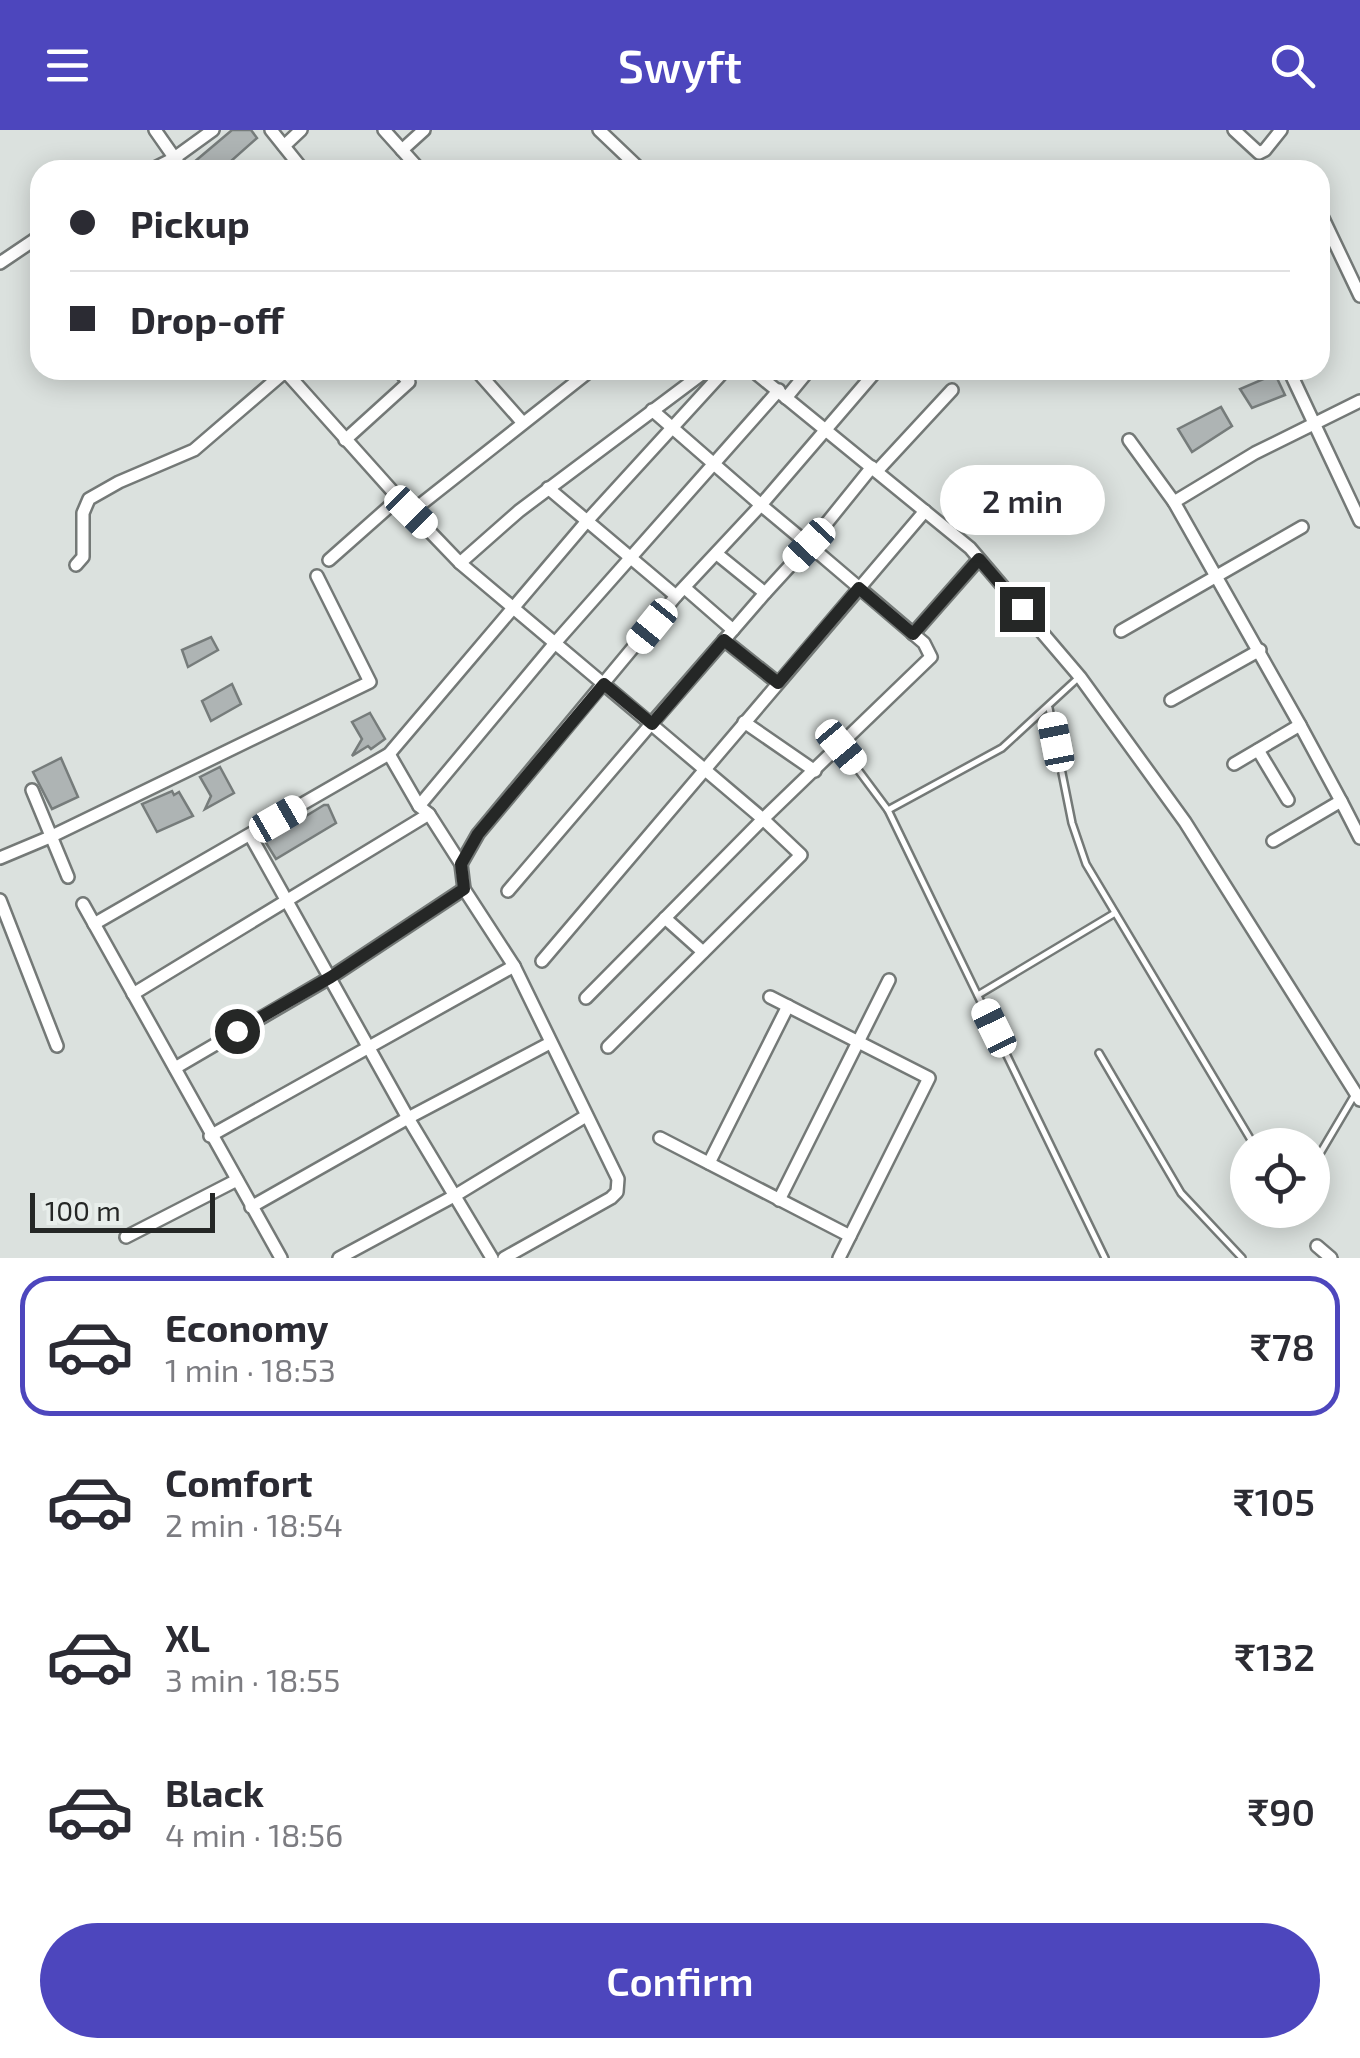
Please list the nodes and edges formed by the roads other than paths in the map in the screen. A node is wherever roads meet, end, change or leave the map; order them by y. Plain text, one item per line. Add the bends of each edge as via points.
1 (155, 130) edge
2 (213, 130) edge
3 (271, 130) edge
4 (301, 130) edge
5 (384, 130) edge
6 (424, 130) edge
7 (599, 130) edge
8 (1234, 130) edge
9 (1281, 130) edge
10 (284, 146) junction
11 (402, 150) junction
12 (173, 159) joint
13 (295, 160) edge
14 (411, 160) edge
15 (630, 160) edge
16 (1330, 233) edge
17 (30, 243) edge
18 (0, 263) edge
19 (1360, 296) edge
20 (274, 380) edge
21 (294, 380) edge
22 (485, 380) edge
23 (576, 380) edge
24 (693, 380) edge
25 (716, 380) edge
26 (764, 380) edge
27 (797, 380) edge
28 (868, 380) edge
29 (1294, 380) edge
30 (409, 382) edge
31 (952, 390) dead end
32 (782, 394) junction
33 (1360, 401) edge
34 (652, 410) junction
35 (523, 423) junction
36 (1314, 423) junction
37 (672, 428) junction
38 (825, 428) junction
39 (345, 440) junction
40 (1129, 440) dead end
41 (713, 463) junction
42 (874, 469) junction
43 (548, 488) junction
44 (399, 498) junction
45 (1174, 502) junction
46 (761, 505) junction
47 (925, 511) junction
48 (411, 512) junction
49 (587, 521) junction
50 (1360, 521) edge
51 (1302, 527) dead end
52 (809, 545) junction
53 (717, 554) junction
54 (631, 557) junction
55 (979, 559) junction
56 (329, 560) dead end
57 (460, 563) junction
58 (76, 565) dead end
59 (317, 576) dead end
60 (1217, 576) junction
61 (859, 588) junction
62 (681, 592) junction
63 (765, 593) junction
64 (514, 608) junction
65 (1121, 631) dead end
66 (913, 634) junction
67 (728, 635) junction
68 (555, 643) junction
69 (1260, 650) junction
70 (1080, 677) junction
71 (778, 683) junction
72 (604, 684) junction
73 (1171, 700) dead end
74 (1049, 708) junction
75 (744, 722) junction
76 (652, 724) junction
77 (1300, 725) junction
78 (841, 747) junction
79 (1258, 750) junction
80 (389, 754) junction
81 (1234, 764) dead end
82 (705, 768) junction
83 (815, 771) junction
84 (32, 790) dead end
85 (1288, 800) dead end
86 (1341, 801) junction
87 (424, 810) junction
88 (888, 810) junction
89 (763, 819) junction
90 (250, 835) junction
91 (50, 837) junction
92 (1360, 838) edge
93 (1273, 841) dead end
94 (0, 858) edge
95 (461, 864) junction
96 (68, 877) dead end
97 (464, 889) junction
98 (508, 891) dead end
99 (0, 900) edge
100 (287, 900) junction
101 (83, 904) dead end
102 (1115, 913) junction
103 (665, 918) junction
104 (94, 924) junction
105 (703, 952) junction
106 (542, 961) dead end
107 (514, 966) junction
108 (331, 977) junction
109 (888, 980) dead end
110 (133, 994) junction
111 (978, 995) junction
112 (770, 997) dead end
113 (586, 998) dead end
114 (788, 1006) junction
115 (858, 1042) junction
116 (550, 1043) junction
117 (57, 1046) dead end
118 (608, 1047) dead end
119 (372, 1048) junction
120 (1099, 1054) dead end
121 (175, 1068) junction
122 (1358, 1096) edge
123 (586, 1116) junction
124 (408, 1118) junction
125 (1244, 1128) edge
126 (210, 1136) junction
127 (660, 1138) dead end
128 (1330, 1139) edge
129 (709, 1163) junction
130 (237, 1180) junction
131 (456, 1195) junction
132 (779, 1200) junction
133 (250, 1207) junction
134 (850, 1236) junction
135 (126, 1237) dead end
136 (1317, 1246) dead end
137 (281, 1258) edge
138 (339, 1258) edge
139 (492, 1258) edge
140 (504, 1258) edge
141 (839, 1258) edge
142 (1105, 1258) edge
143 (1242, 1258) edge
144 (1331, 1258) edge

1 - 12 street
2 - 12 street
3 - 10 street
4 - 10 street
5 - 11 street
6 - 11 street
7 - 15 street
8 - 9 street via 1259,153
10 - 13 street
11 - 14 street
16 - 19 street
17 - 18 street
20 - 58 street via 194,450 89,499 82,513 84,556
21 - 39 street
22 - 35 street
23 - 35 street
24 - 34 street
25 - 37 street
26 - 32 street
27 - 32 street
28 - 38 street
29 - 36 street
30 - 39 street
31 - 42 street
32 - 38 street
32 - 41 street
33 - 36 street
34 - 37 street
34 - 43 street
35 - 48 street
36 - 45 street
36 - 50 street
37 - 41 street
37 - 49 street
38 - 42 street
38 - 46 street
39 - 44 street
40 - 45 street
41 - 46 street
41 - 54 street
42 - 47 street
42 - 52 street
43 - 49 street
43 - 57 street
44 - 48 street
44 - 56 street
45 - 60 street
46 - 52 street
46 - 53 street
47 - 55 street
47 - 61 street
48 - 57 street
49 - 54 street
49 - 64 street
51 - 60 street
52 - 61 street
52 - 63 street
53 - 62 street
53 - 63 street
54 - 62 street
54 - 68 street
55 - 66 street
55 - 70 street
57 - 64 street
59 - 91 street via 370,682
60 - 65 street
60 - 69 street
61 - 66 street
61 - 71 street
62 - 67 street
62 - 72 street
63 - 67 street
64 - 68 street
64 - 80 street
66 - 78 street via 930,659
67 - 71 street
67 - 76 street
68 - 72 street
68 - 87 street
69 - 73 street
69 - 77 street
70 - 74 lane
70 - 122 street via 1185,822
71 - 75 street
72 - 76 street
72 - 95 street via 478,834
74 - 88 lane via 1002,748
74 - 102 lane via 1072,823 1086,864
75 - 82 street
75 - 83 street
76 - 82 street
76 - 98 street
77 - 79 street
77 - 86 street
78 - 83 street
78 - 88 lane
79 - 81 street
79 - 85 street
80 - 87 street
80 - 90 street
82 - 89 street
82 - 106 street
83 - 89 street
84 - 91 street
86 - 92 street
86 - 93 street
87 - 95 street
87 - 100 street
88 - 111 lane
89 - 103 street
89 - 105 street via 802,855
90 - 100 street
90 - 104 street
91 - 94 street
91 - 96 street
95 - 97 street
97 - 107 street
97 - 108 street
99 - 117 street
100 - 108 street
100 - 110 street
101 - 104 street
102 - 111 lane
102 - 125 lane
103 - 105 street
103 - 113 street
104 - 110 street
105 - 118 street
107 - 116 street
107 - 119 street
108 - 119 street
108 - 121 street
109 - 115 street
110 - 121 street
111 - 142 lane
112 - 114 street
114 - 115 street
114 - 129 street
115 - 132 street
115 - 134 street via 929,1078
116 - 123 street
116 - 124 street
119 - 124 street
119 - 126 street
120 - 143 lane via 1181,1192
121 - 126 street
122 - 128 lane
123 - 131 street
123 - 140 street via 616,1171 618,1192
124 - 131 street
124 - 133 street
126 - 130 street
127 - 129 street
129 - 132 street
130 - 133 street
130 - 135 street
131 - 138 street
131 - 139 street
132 - 134 street
133 - 137 street
134 - 141 street
136 - 144 street

